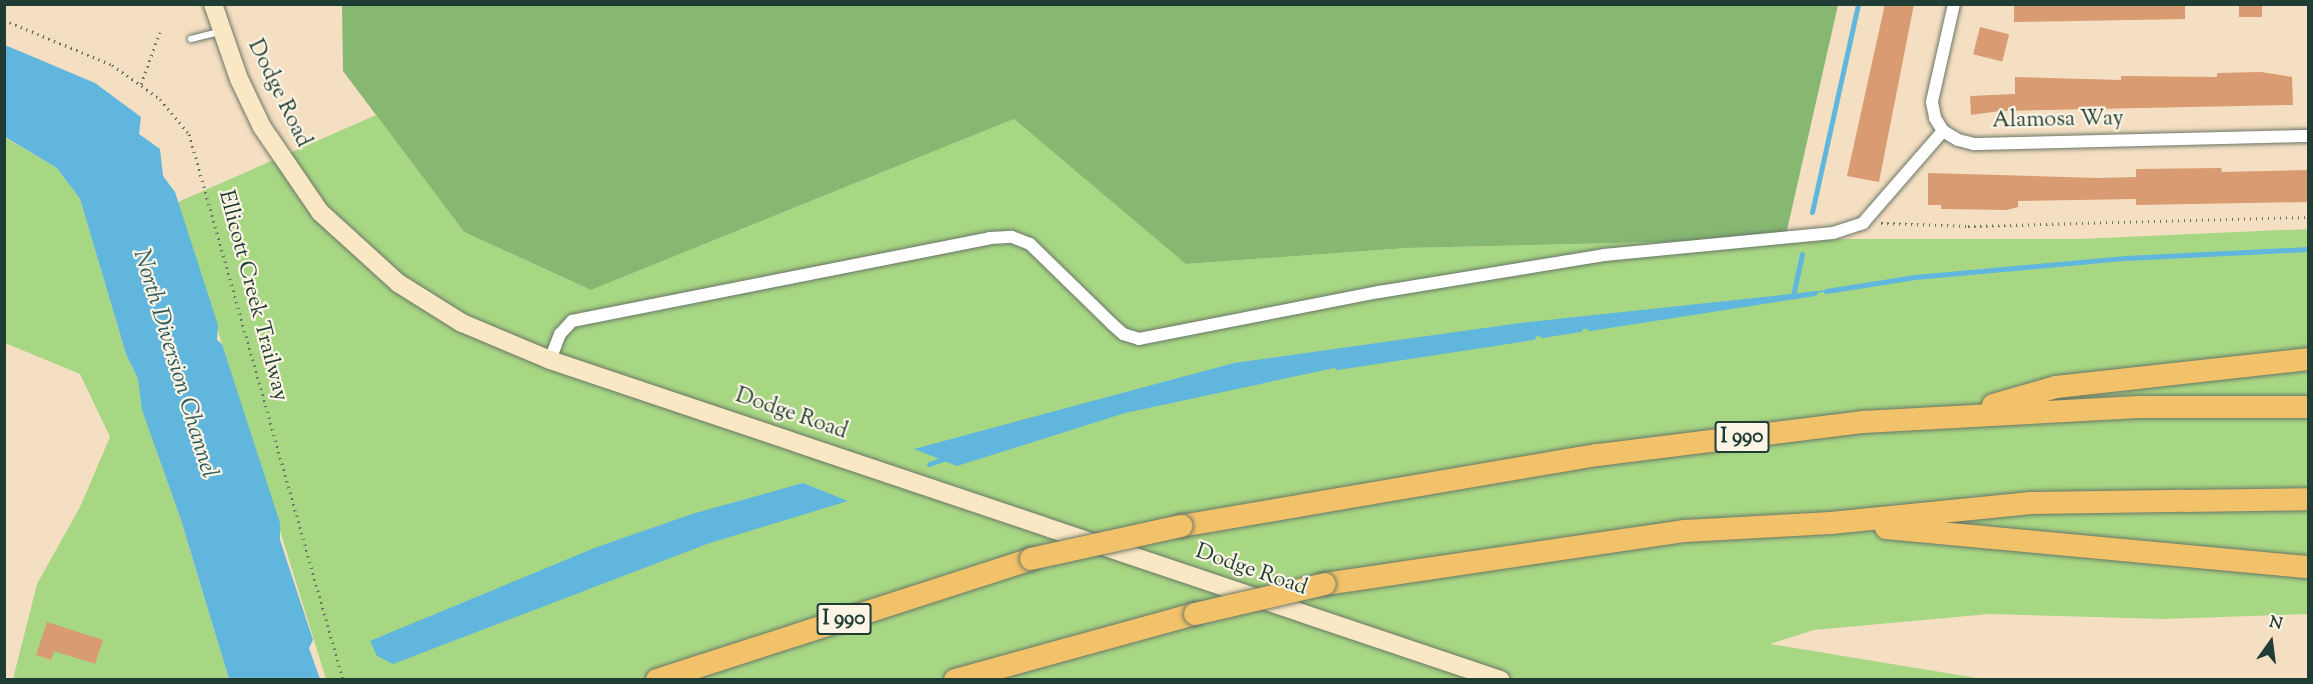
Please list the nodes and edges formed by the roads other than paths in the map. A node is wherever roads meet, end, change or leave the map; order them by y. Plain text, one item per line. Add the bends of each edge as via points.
1 (213, 4) edge
2 (1954, 4) edge
3 (223, 32) junction
4 (191, 39) dead end
5 (1943, 131) junction
6 (2308, 136) edge
7 (2308, 358) edge
8 (550, 360) junction
9 (2308, 407) edge
10 (1954, 417) junction
11 (2308, 499) edge
12 (1831, 523) junction
13 (2308, 567) edge
14 (657, 680) edge
15 (955, 680) edge
16 (1501, 680) edge

1 - 3 street, Dodge Road
2 - 5 street via 1932,102
3 - 4 lane
3 - 8 street, Dodge Road via 262,127 320,212 359,250 428,303 462,323
5 - 6 street, Alamosa Way via 1974,144
5 - 8 street via 1863,222 1833,232 1604,255 1379,292 1139,339 1123,334 1030,244 1012,237 990,238 572,321 560,334
7 - 10 highway via 2055,387
8 - 16 street, Dodge Road
9 - 10 highway, I 990 via 2139,406
10 - 14 highway, I 990, bridge via 1863,422 1598,455 1181,526 1030,559
11 - 12 highway via 2031,503
12 - 13 highway
12 - 15 highway, bridge via 1685,531 1325,584 1195,614

